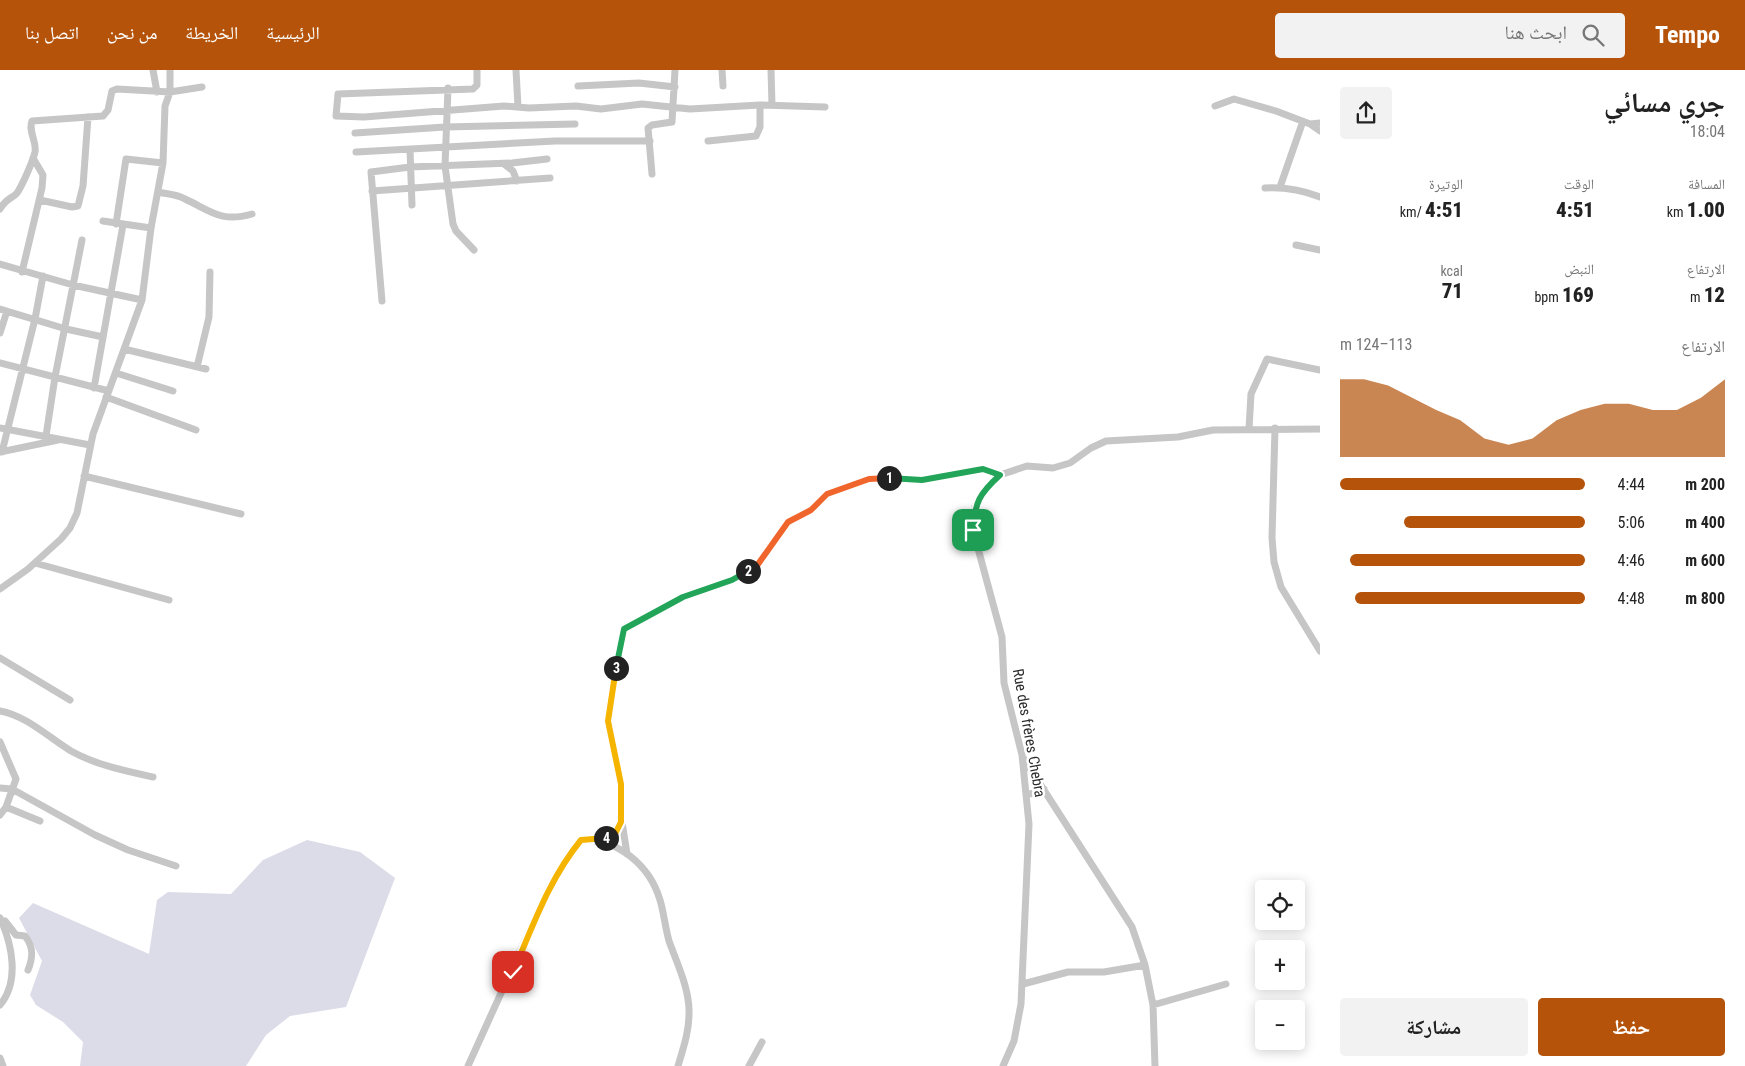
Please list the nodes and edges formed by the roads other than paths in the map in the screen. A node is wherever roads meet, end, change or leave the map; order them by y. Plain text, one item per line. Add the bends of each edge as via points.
1 (153, 70) edge
2 (170, 70) edge
3 (477, 70) edge
4 (516, 70) edge
5 (675, 70) edge
6 (722, 70) edge
7 (771, 70) edge
8 (578, 86) dead end
9 (723, 86) dead end
10 (202, 87) dead end
11 (675, 87) junction
12 (448, 88) junction
13 (157, 92) junction
14 (170, 92) junction
15 (760, 105) junction
16 (772, 105) junction
17 (1215, 106) dead end
18 (518, 107) junction
19 (675, 107) junction
20 (825, 107) dead end
21 (446, 109) junction
22 (88, 117) junction
23 (1303, 121) junction
24 (1320, 123) edge
25 (575, 124) dead end
26 (1310, 124) junction
27 (445, 127) junction
28 (1320, 130) edge
29 (355, 134) dead end
30 (708, 141) dead end
31 (650, 142) junction
32 (446, 148) junction
33 (410, 150) junction
34 (356, 152) dead end
35 (33, 158) junction
36 (547, 159) dead end
37 (163, 163) junction
38 (504, 164) junction
39 (445, 166) junction
40 (410, 167) junction
41 (652, 174) dead end
42 (550, 178) dead end
43 (517, 182) junction
44 (448, 184) junction
45 (412, 188) junction
46 (1265, 188) dead end
47 (1280, 188) junction
48 (372, 191) junction
49 (158, 192) junction
50 (1320, 197) edge
51 (40, 200) junction
52 (412, 205) dead end
53 (0, 209) edge
54 (252, 214) dead end
55 (104, 221) dead end
56 (120, 224) junction
57 (150, 228) junction
58 (82, 240) dead end
59 (1296, 244) dead end
60 (474, 250) dead end
61 (1320, 250) edge
62 (1, 266) edge
63 (22, 272) junction
64 (210, 272) dead end
65 (43, 276) junction
66 (73, 285) junction
67 (110, 294) junction
68 (142, 300) junction
69 (382, 301) dead end
70 (3, 310) edge
71 (35, 319) junction
72 (66, 329) junction
73 (0, 333) edge
74 (103, 338) junction
75 (124, 349) junction
76 (0, 363) edge
77 (197, 367) junction
78 (23, 369) junction
79 (206, 369) dead end
80 (1320, 370) edge
81 (116, 373) junction
82 (55, 377) junction
83 (94, 388) junction
84 (173, 390) dead end
85 (108, 394) junction
86 (4, 428) edge
87 (1275, 428) junction
88 (1320, 428) edge
89 (1249, 429) junction
90 (196, 430) dead end
91 (46, 436) junction
92 (62, 439) junction
93 (90, 445) junction
94 (1, 452) edge
95 (1000, 475) junction
96 (84, 476) junction
97 (241, 514) dead end
98 (35, 562) junction
99 (0, 589) edge
100 (169, 600) dead end
101 (1320, 651) edge
102 (0, 658) edge
103 (70, 700) dead end
104 (0, 711) edge
105 (0, 742) edge
106 (1022, 755) junction
107 (153, 777) dead end
108 (0, 788) edge
109 (12, 789) junction
110 (1044, 789) junction
111 (1027, 795) junction
112 (6, 806) junction
113 (0, 815) edge
114 (40, 820) dead end
115 (621, 822) junction
116 (594, 840) junction
117 (627, 854) junction
118 (176, 866) dead end
119 (0, 918) edge
120 (1145, 965) junction
121 (28, 970) dead end
122 (1023, 984) junction
123 (1226, 984) dead end
124 (1, 1003) edge
125 (1153, 1005) junction
126 (762, 1042) dead end
127 (0, 1058) edge
128 (3, 1066) edge
129 (468, 1066) edge
130 (678, 1066) edge
131 (749, 1066) edge
132 (1004, 1066) edge
133 (1155, 1066) edge

1 - 13 street
2 - 14 street
3 - 12 street via 475,88
4 - 18 street
5 - 11 street
6 - 9 street
7 - 16 street
8 - 11 street via 639,83
10 - 14 street
11 - 19 street
12 - 21 street
12 - 21 street via 338,94 336,116 364,117
13 - 14 street
13 - 22 street via 115,90 106,115
14 - 37 street via 165,106
15 - 16 street
15 - 19 street
15 - 30 street via 760,127 756,136
16 - 20 street
17 - 23 street via 1234,100
18 - 19 street via 601,109 649,104
18 - 21 street
19 - 31 street via 672,122 650,126
21 - 27 street
22 - 35 street via 32,121
22 - 51 street via 83,186 78,206
23 - 26 street
23 - 47 street
24 - 26 street
25 - 27 street
26 - 28 street
27 - 29 street
27 - 32 street
31 - 32 street via 555,141
31 - 41 street
32 - 33 street
32 - 39 street
33 - 34 street
33 - 40 street
35 - 51 street via 43,175
35 - 53 street via 17,194 6,199
36 - 38 street
37 - 49 street
37 - 56 street via 126,159
38 - 39 street
38 - 43 street via 513,171
39 - 40 street
39 - 44 street
40 - 45 street
40 - 48 street via 371,172
42 - 43 street
43 - 44 street
44 - 45 street
44 - 60 street via 453,224
45 - 48 street
45 - 52 street
46 - 47 street
47 - 50 street
48 - 69 street
49 - 54 street via 184,198 222,217
49 - 57 street
51 - 63 street
55 - 56 street
56 - 57 street
56 - 67 street
57 - 68 street
58 - 66 street
59 - 61 street
62 - 63 street
63 - 65 street
64 - 77 street via 209,317
65 - 66 street
65 - 71 street
66 - 67 street
66 - 72 street
67 - 68 street
67 - 74 street
68 - 75 street
70 - 71 street
70 - 73 street
71 - 72 street
71 - 78 street
72 - 74 street
72 - 82 street
74 - 83 street
75 - 77 street
75 - 81 street
76 - 78 street
77 - 79 street
78 - 82 street
78 - 86 street
80 - 89 street via 1267,359 1251,394
81 - 84 street
81 - 85 street
82 - 83 street
82 - 91 street
83 - 85 street
85 - 90 street
85 - 93 street
86 - 91 street
86 - 94 street
87 - 88 street
87 - 89 street
87 - 101 street via 1274,562 1281,587
89 - 95 street via 1106,441 1070,463 1053,468 1027,466
91 - 92 street
92 - 93 street
92 - 94 street
93 - 96 street
95 - 106 street, Rue des frères Chebra via 983,491 975,506 973,530 1002,637 1004,683
95 - 115 street via 983,469 922,480 869,479 842,487 788,522 756,567 732,580 683,597 624,629 608,721 621,784
96 - 97 street
96 - 98 street via 77,513 70,528
98 - 99 street
98 - 100 street
102 - 103 street
104 - 107 street via 20,717 72,751 100,764
105 - 109 street via 16,779
106 - 110 street
106 - 111 street, Rue des frères Chebra
108 - 109 street
109 - 112 street
109 - 118 street via 95,835
110 - 111 street
110 - 120 street via 1132,927
111 - 122 street, Rue des frères Chebra via 1028,877
112 - 113 street
112 - 114 street
115 - 116 street via 615,834
115 - 117 street
116 - 117 street via 611,844
116 - 129 street via 581,840 549,888
117 - 130 street via 653,880 685,986 689,1013
119 - 121 street via 16,935 28,939 32,951
119 - 124 street via 10,945 12,964 10,984
120 - 122 street via 1104,972 1068,972
120 - 125 street
122 - 132 street, Rue des frères Chebra via 1014,1041
123 - 125 street
125 - 133 street
126 - 131 street
127 - 128 street

